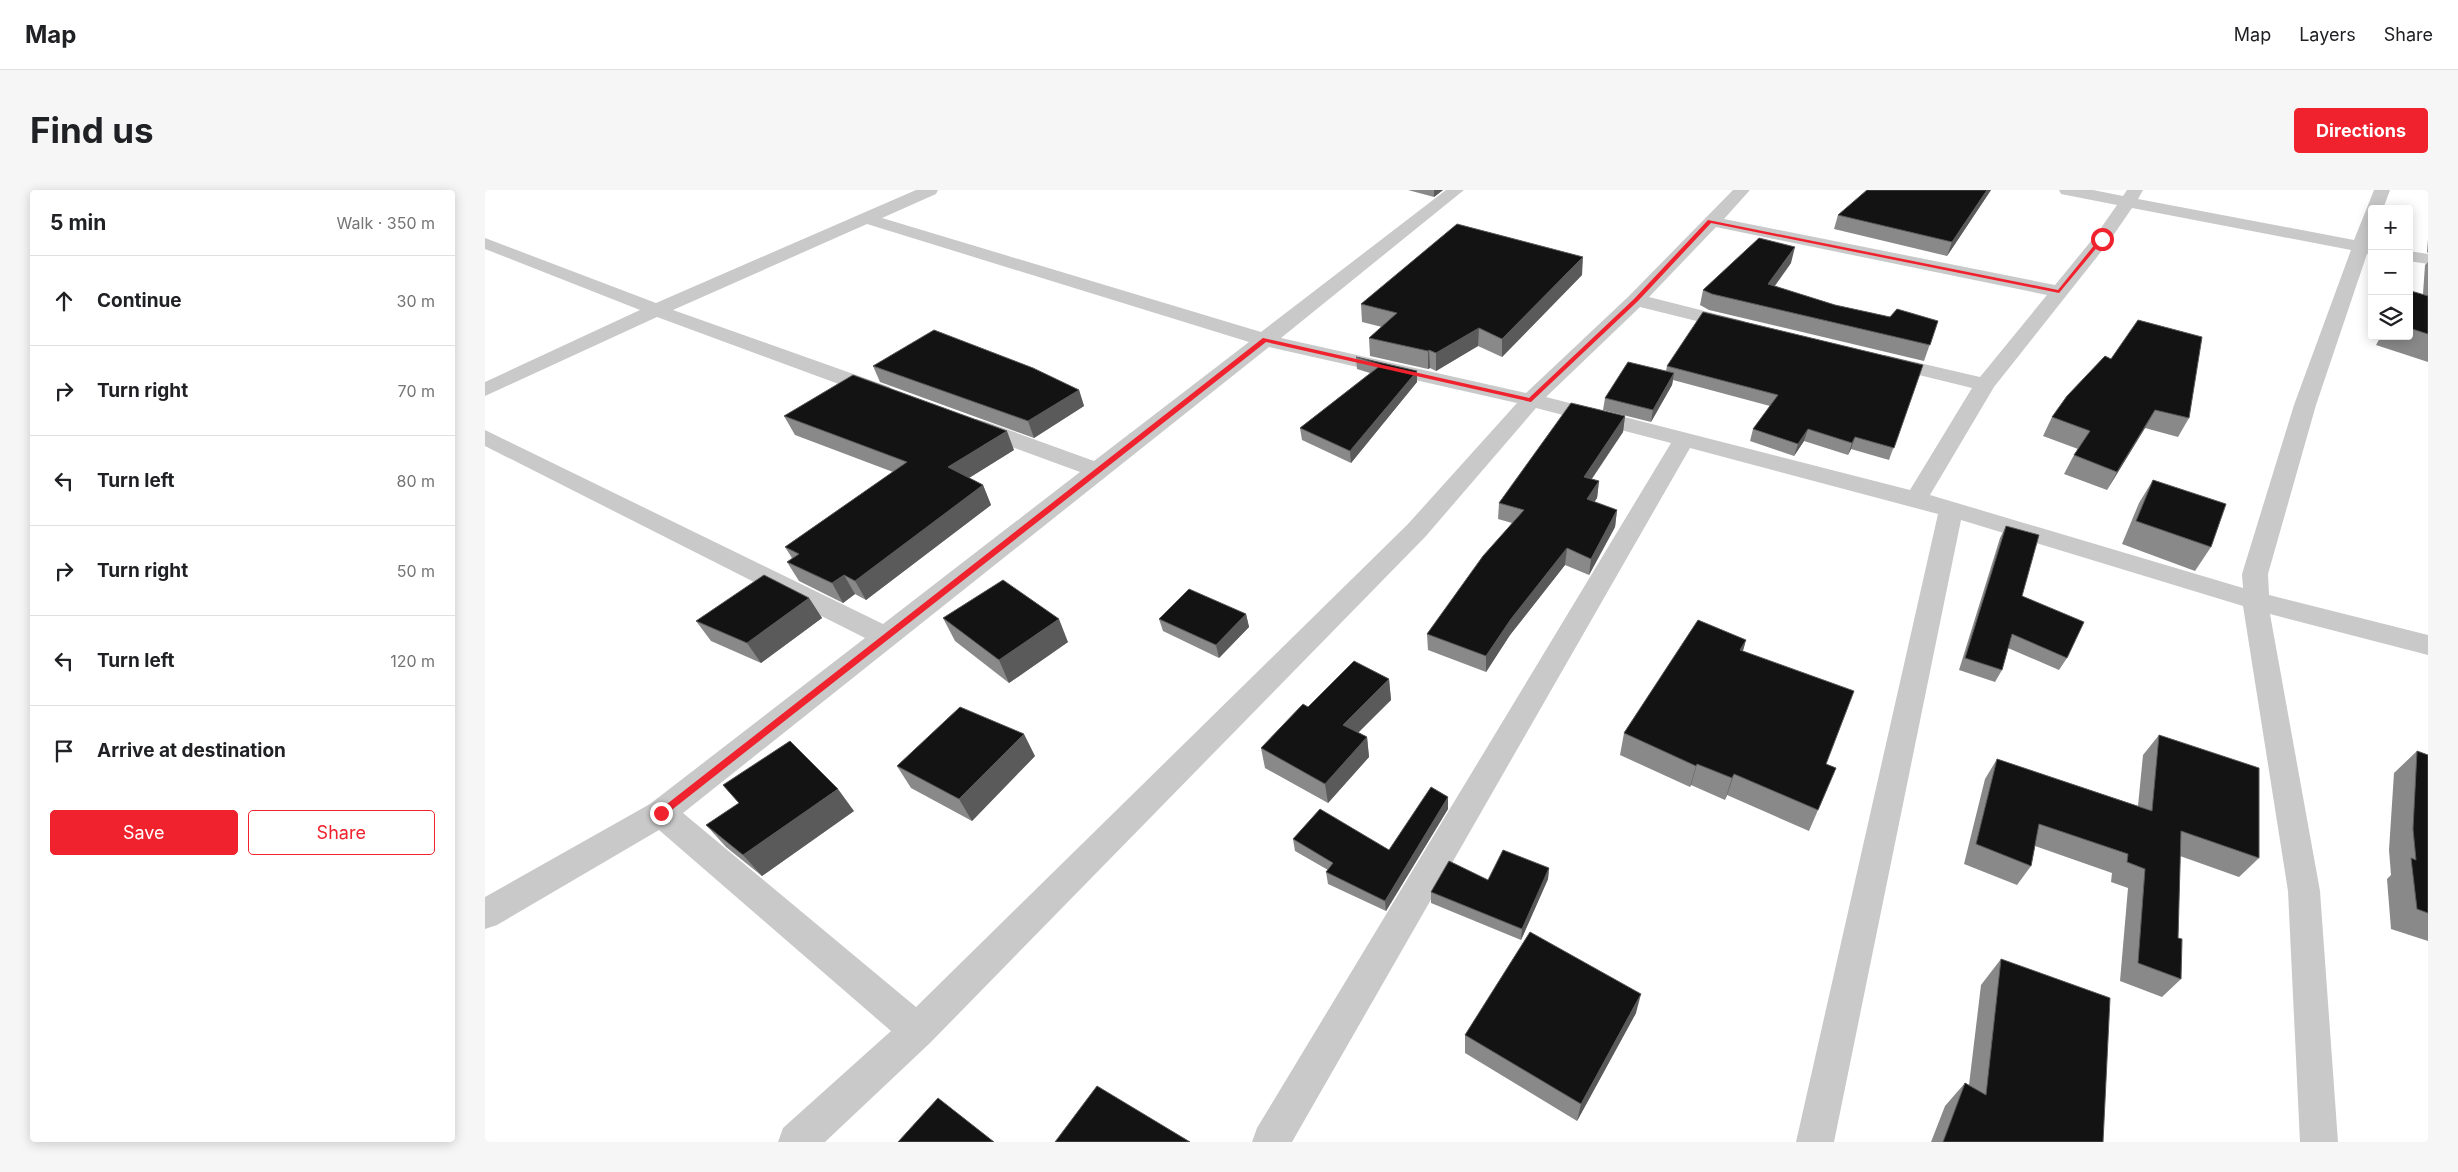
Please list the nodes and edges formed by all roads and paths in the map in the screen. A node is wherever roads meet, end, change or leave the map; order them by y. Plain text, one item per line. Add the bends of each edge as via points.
1 (930, 190) edge
2 (1742, 190) edge
3 (2067, 190) edge
4 (2382, 190) edge
5 (1446, 192) edge
6 (2131, 196) edge
7 (2376, 205) edge
8 (865, 218) junction
9 (1710, 221) junction
10 (485, 244) edge
11 (2366, 248) edge
12 (2413, 257) edge
13 (2428, 259) edge
14 (2059, 292) junction
15 (1636, 300) junction
16 (656, 310) junction
17 (1753, 329) edge
18 (1265, 340) junction
19 (1869, 357) edge
20 (1985, 385) junction
21 (485, 390) edge
22 (905, 400) edge
23 (1531, 400) junction
24 (960, 420) edge
25 (485, 436) edge
26 (1684, 439) junction
27 (1099, 471) junction
28 (1916, 498) junction
29 (1951, 509) junction
30 (2256, 600) junction
31 (886, 637) junction
32 (2428, 645) edge
33 (661, 813) junction
34 (485, 914) edge
35 (917, 1031) junction
36 (797, 1142) edge
37 (1271, 1142) edge
38 (1815, 1142) edge
39 (2319, 1142) edge

1 - 8 street
2 - 9 street
3 - 6 street
4 - 7 street
5 - 18 street
6 - 11 street
6 - 14 street via 2102,239
8 - 16 street
8 - 18 street
9 - 14 street
9 - 15 street
10 - 16 street
11 - 30 street via 2305,405 2255,574
12 - 13 street
14 - 20 street
15 - 17 street
15 - 23 street
16 - 21 street
16 - 22 street
18 - 23 street
18 - 27 street
19 - 20 street
20 - 28 street
23 - 26 street
23 - 35 street via 1417,530
24 - 27 street
25 - 31 street
26 - 28 street
26 - 37 street
27 - 31 street
28 - 29 street
29 - 30 street
29 - 38 street
30 - 32 street
30 - 39 street via 2304,892
31 - 33 street
33 - 34 street
33 - 35 street
35 - 36 street

